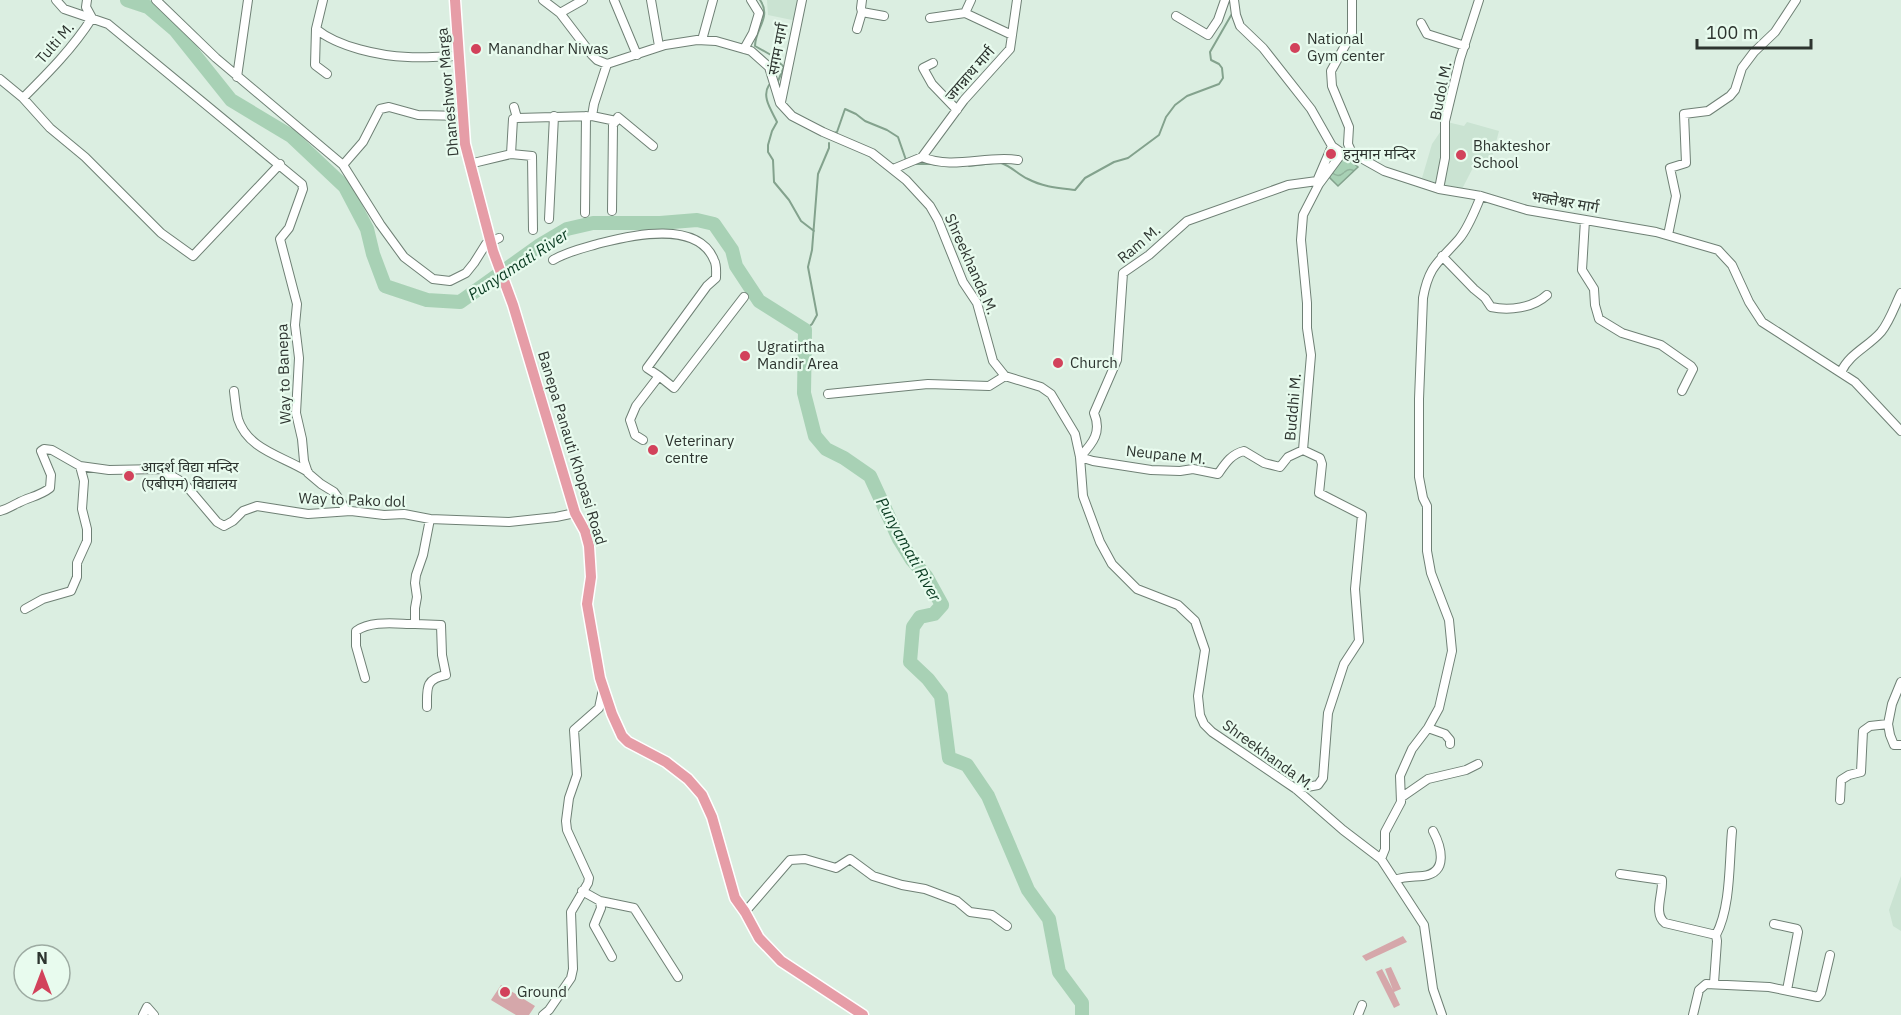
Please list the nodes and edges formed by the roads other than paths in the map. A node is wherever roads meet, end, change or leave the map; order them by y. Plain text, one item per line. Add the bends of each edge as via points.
1 (56, 0) edge
2 (156, 0) edge
3 (248, 0) edge
4 (323, 0) edge
5 (455, 0) edge
6 (543, 0) edge
7 (583, 0) edge
8 (614, 0) edge
9 (651, 0) edge
10 (713, 0) edge
11 (751, 0) edge
12 (802, 0) edge
13 (862, 0) edge
14 (971, 0) edge
15 (1017, 0) edge
16 (1225, 0) edge
17 (1234, 0) edge
18 (1352, 0) edge
19 (1479, 0) edge
20 (1796, 0) edge
21 (87, 3) edge
22 (862, 12) junction
23 (560, 13) junction
24 (965, 13) junction
25 (884, 16) dead end
26 (1176, 16) dead end
27 (92, 18) junction
28 (930, 18) dead end
29 (1421, 23) dead end
30 (316, 29) junction
31 (857, 29) dead end
32 (1012, 35) junction
33 (702, 40) junction
34 (659, 46) junction
35 (1465, 46) junction
36 (744, 49) junction
37 (637, 55) junction
38 (459, 56) junction
39 (933, 63) dead end
40 (607, 64) junction
41 (327, 74) dead end
42 (237, 77) junction
43 (0, 79) edge
44 (22, 98) junction
45 (780, 103) junction
46 (514, 107) dead end
47 (957, 110) junction
48 (464, 116) junction
49 (554, 116) junction
50 (589, 116) junction
51 (517, 118) junction
52 (616, 121) junction
53 (653, 146) dead end
54 (1332, 146) junction
55 (1342, 153) junction
56 (1352, 153) junction
57 (511, 154) junction
58 (919, 159) junction
59 (1018, 160) dead end
60 (280, 164) junction
61 (469, 164) junction
62 (343, 165) junction
63 (894, 168) junction
64 (1438, 189) junction
65 (1481, 196) junction
66 (612, 211) dead end
67 (585, 213) dead end
68 (549, 219) dead end
69 (1585, 220) junction
70 (533, 230) dead end
71 (1668, 235) junction
72 (494, 244) junction
73 (1442, 256) junction
74 (553, 260) dead end
75 (1901, 293) edge
76 (1547, 295) dead end
77 (744, 297) dead end
78 (1898, 305) edge
79 (1841, 372) junction
80 (659, 376) junction
81 (1005, 376) junction
82 (234, 391) dead end
83 (1682, 392) dead end
84 (828, 394) dead end
85 (1901, 431) edge
86 (643, 440) dead end
87 (1303, 450) junction
88 (1080, 457) junction
89 (80, 466) junction
90 (308, 472) junction
91 (0, 511) edge
92 (346, 511) junction
93 (576, 513) junction
94 (430, 519) junction
95 (25, 609) dead end
96 (415, 624) junction
97 (365, 678) dead end
98 (1901, 682) edge
99 (603, 689) junction
100 (428, 707) dead end
101 (1888, 724) junction
102 (1428, 728) junction
103 (1450, 744) dead end
104 (1901, 745) edge
105 (1478, 764) dead end
106 (1296, 789) junction
107 (1402, 797) junction
108 (1840, 800) dead end
109 (1433, 831) dead end
110 (1732, 831) dead end
111 (1381, 859) junction
112 (1620, 874) dead end
113 (1395, 880) junction
114 (582, 891) junction
115 (600, 901) junction
116 (745, 912) junction
117 (1774, 924) dead end
118 (1007, 926) dead end
119 (1716, 935) junction
120 (1830, 955) dead end
121 (612, 957) dead end
122 (678, 977) dead end
123 (1714, 983) junction
124 (1787, 990) junction
125 (1362, 1005) dead end
126 (143, 1015) edge
127 (154, 1015) edge
128 (543, 1015) edge
129 (863, 1015) edge
130 (1358, 1015) edge
131 (1442, 1015) edge
132 (1693, 1015) edge

1 - 27 street via 64,9
2 - 42 street
3 - 42 street
4 - 30 street
5 - 38 main road, Dhaneshwor Marga
6 - 23 street
7 - 23 street
8 - 37 street
9 - 34 street
10 - 33 street
11 - 36 street via 759,13
12 - 45 street, संगम मार्ग
13 - 22 street
14 - 24 street
15 - 32 street, जगन्नाथ मार्ग
16 - 26 street via 1208,35
17 - 54 street via 1240,26 1263,48 1311,109
18 - 56 street via 1352,33 1331,71 1332,87 1349,127
19 - 35 street, Budol M.
20 - 71 street via 1775,32 1742,68 1730,96 1708,111 1684,114 1686,163 1670,168 1676,196
21 - 27 street, Tulti M.
22 - 25 street
22 - 31 street
23 - 40 street via 583,46
24 - 28 street
24 - 32 street
27 - 44 street, Tulti M.
27 - 60 street via 108,24
29 - 35 street via 1427,34
30 - 38 street via 334,41 384,54
30 - 41 street via 315,65
32 - 47 street, जगन्नाथ मार्ग via 1010,49
33 - 34 street
33 - 36 street
34 - 37 street
35 - 64 street, Budol M. via 1445,121 1445,158
36 - 45 street via 769,67
37 - 40 street
38 - 48 main road, Dhaneshwor Marga
39 - 47 street via 923,68 932,84
40 - 50 street
42 - 62 street
43 - 44 street
44 - 60 street via 161,233 193,256
45 - 63 street, Shreekhanda M. via 792,116 872,153
46 - 51 street
47 - 58 street, जगन्नाथ मार्ग
48 - 61 main road, Dhaneshwor Marga
48 - 62 street via 380,109 363,142
49 - 50 street
49 - 51 street
49 - 68 street
50 - 52 street
50 - 67 street
51 - 57 street via 513,118
52 - 53 street via 618,117
52 - 66 street
54 - 55 street
54 - 88 street, Ram M. via 1317,181 1288,185 1187,221 1123,273 1117,360 1094,413 1098,422 1095,441
55 - 56 street, भक्तेश्वर मार्ग
55 - 87 street, Buddhi M. via 1303,215 1301,240 1311,355
56 - 64 street, भक्तेश्वर मार्ग via 1384,171
57 - 61 street
57 - 70 street via 532,156
58 - 59 street
58 - 63 street
60 - 90 street, Way to Banepa via 298,179 303,189 289,228 280,240 297,304 296,413
61 - 72 main road, Dhaneshwor Marga
62 - 72 street via 404,257 434,279 450,281 466,273 486,244
63 - 81 street, Shreekhanda M. via 938,220 963,282 977,303 993,361
64 - 65 street, भक्तेश्वर मार्ग
65 - 69 street, भक्तेश्वर मार्ग via 1527,210
65 - 73 street via 1461,237
69 - 71 street, भक्तेश्वर मार्ग
69 - 83 street via 1582,270 1594,289 1599,319 1622,333 1661,345 1683,359 1694,369
71 - 79 street, भक्तेश्वर मार्ग via 1718,250 1732,265 1762,322
72 - 93 main road, Banepa Panauti Khopasi Road
73 - 76 street via 1491,307 1504,310 1540,301
73 - 102 street via 1425,284 1421,313 1419,477 1427,506 1431,573 1449,620 1452,651 1438,708
74 - 80 street via 564,253 621,237 676,233 706,248 714,260 716,278 647,368
75 - 78 street
77 - 80 street via 674,388
78 - 79 street via 1885,326 1846,362
79 - 85 street, भक्तेश्वर मार्ग
80 - 86 street via 630,420 635,435
81 - 84 street via 989,386 928,384
81 - 88 street, Shreekhanda M. via 1051,394 1075,434
82 - 90 street via 238,420 252,441
87 - 88 street, Neupane M. via 1288,457 1280,467 1239,452 1218,474 1193,469 1152,470
87 - 106 street, Buddhi M. via 1320,458 1319,493 1362,515 1355,589 1359,640 1344,664 1328,713 1323,778 1318,785
88 - 106 street, Shreekhanda M. via 1083,496 1112,564 1137,589 1178,605 1195,621 1205,650 1198,696 1204,724
89 - 91 street, Way to Pako dol via 44,448 41,451 51,475 50,488
89 - 92 street, Way to Pako dol via 160,469 183,483 225,526 243,511 257,506 308,514
89 - 95 street via 87,541 77,563 77,577 71,591
90 - 92 street via 334,492
92 - 94 street, Way to Pako dol
93 - 94 street, Way to Pako dol via 509,522
93 - 99 main road, Banepa Panauti Khopasi Road via 589,546 591,577 587,604
94 - 96 street via 416,575
96 - 97 street via 385,623 356,631
96 - 100 street via 441,625 446,675 430,682
98 - 101 street
99 - 114 street via 599,708 574,730 576,775 566,821 589,878
99 - 116 main road, Banepa Panauti Khopasi Road via 622,736 666,762 702,795 735,898
101 - 104 street via 1892,742
101 - 108 street via 1863,731 1861,772 1841,780
102 - 103 street via 1445,734
102 - 107 street via 1412,749 1400,776
105 - 107 street via 1428,779
106 - 111 street, Shreekhanda M.
107 - 111 street via 1385,832
109 - 113 street via 1442,854 1441,863 1424,876
110 - 119 street via 1724,910
111 - 113 street, Shreekhanda M.
112 - 119 street via 1662,880 1660,919
113 - 131 street, Shreekhanda M. via 1424,925 1433,989
114 - 115 street
114 - 128 street via 571,912 571,978
115 - 121 street via 594,925
115 - 122 street via 634,908
116 - 118 street via 790,860 805,859 836,868 850,859 873,876 925,889 957,901 970,912 992,915
116 - 129 main road, Banepa Panauti Khopasi Road via 759,938 781,961
117 - 124 street via 1798,932
119 - 123 street
120 - 124 street via 1818,997
123 - 124 street
123 - 132 street via 1701,986
125 - 130 street
126 - 127 street via 147,1007

